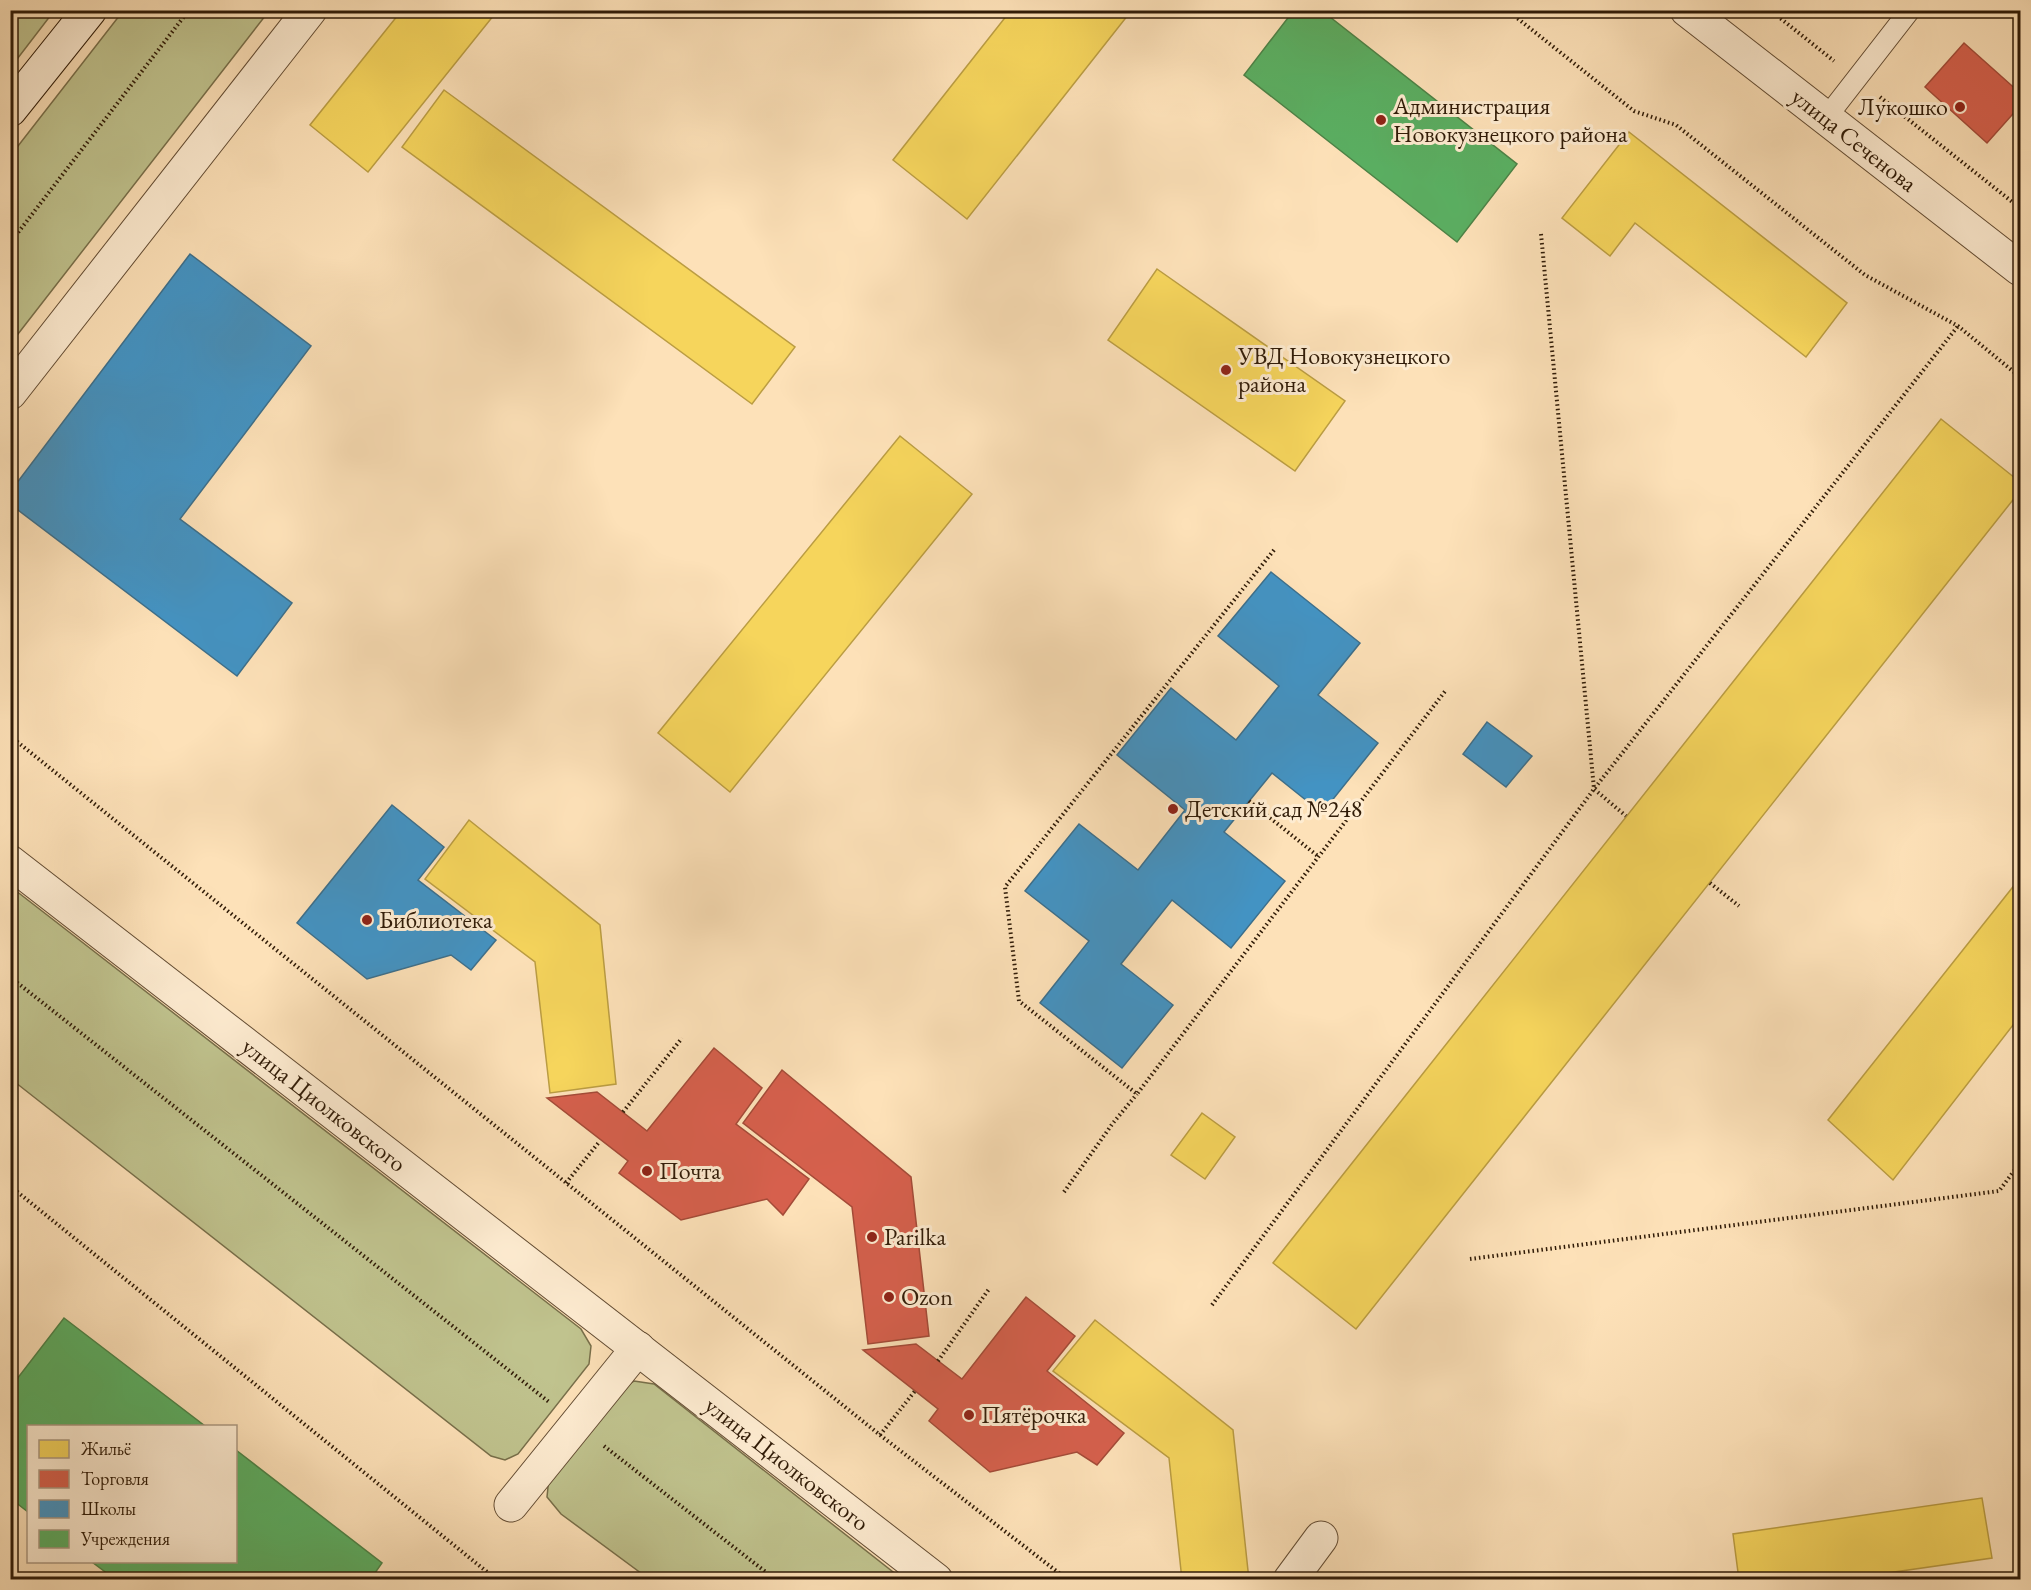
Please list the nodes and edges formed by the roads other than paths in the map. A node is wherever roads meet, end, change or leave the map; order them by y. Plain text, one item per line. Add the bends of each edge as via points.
1 (90, 10) edge
2 (310, 10) edge
3 (1687, 10) edge
4 (1910, 10) edge
5 (10, 110) edge
6 (1826, 118) junction
7 (2020, 269) edge
8 (10, 393) edge
9 (10, 862) edge
10 (638, 1348) junction
11 (512, 1505) dead end
12 (1321, 1538) dead end
13 (936, 1580) edge
14 (1290, 1580) edge

1 - 5 street
2 - 8 street
3 - 6 street, улица Сеченова
4 - 6 lane
6 - 7 street, улица Сеченова
9 - 10 street, улица Циолковского
10 - 11 street
10 - 13 street, улица Циолковского
12 - 14 street

